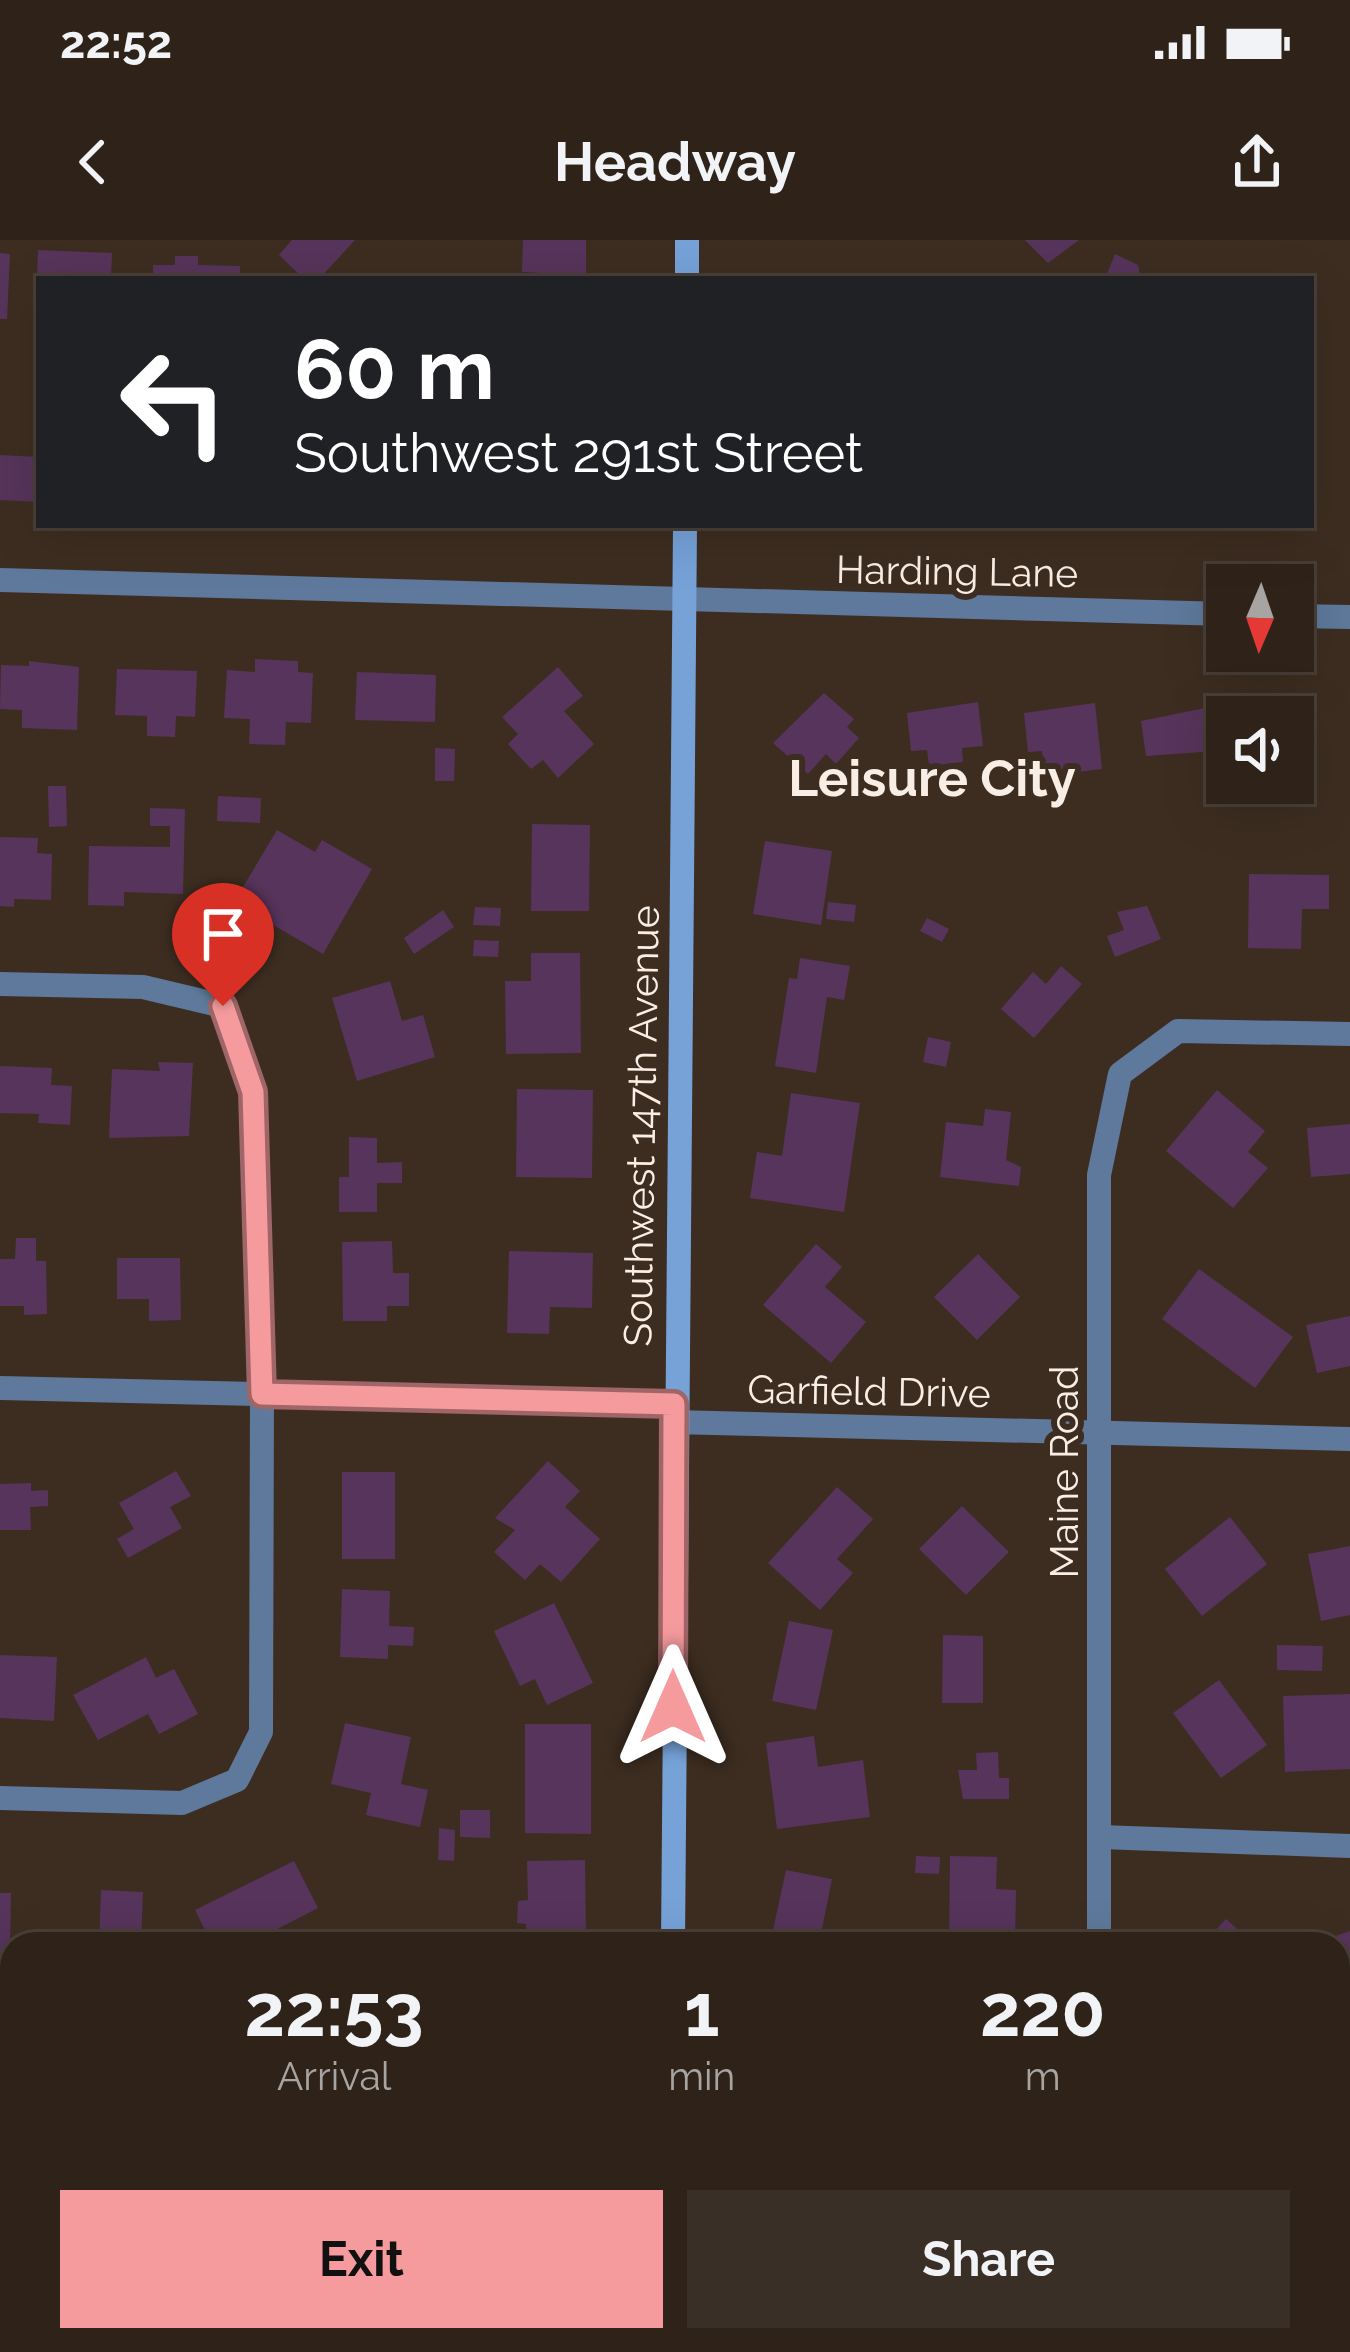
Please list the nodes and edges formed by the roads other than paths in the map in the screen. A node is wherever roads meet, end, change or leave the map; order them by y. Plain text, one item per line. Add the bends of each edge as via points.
1 (687, 240) edge
2 (687, 276) edge
3 (685, 528) edge
4 (0, 580) edge
5 (685, 599) junction
6 (1206, 613) edge
7 (1314, 616) edge
8 (1350, 617) edge
9 (0, 984) edge
10 (1350, 1034) edge
11 (0, 1388) edge
12 (262, 1394) junction
13 (673, 1413) junction
14 (1100, 1432) junction
15 (1350, 1439) edge
16 (0, 1798) edge
17 (1101, 1837) junction
18 (1350, 1846) edge
19 (673, 1932) edge
20 (1099, 1932) edge

1 - 2 street
3 - 5 street, Southwest 147th Avenue
4 - 5 street, Harding Lane
5 - 6 street, Harding Lane
5 - 13 street, Southwest 147th Avenue
7 - 8 street
9 - 12 street via 143,987 223,1006 253,1092
10 - 14 street, Maine Road via 1178,1031 1120,1074 1099,1175
11 - 12 street, Garfield Drive
12 - 13 street, Garfield Drive
12 - 16 street via 260,1732 237,1780 182,1803
13 - 14 street, Garfield Drive
13 - 19 street, Southwest 147th Avenue
14 - 15 street, Garfield Drive
14 - 17 street, Maine Road
17 - 18 street
17 - 20 street, Maine Road

